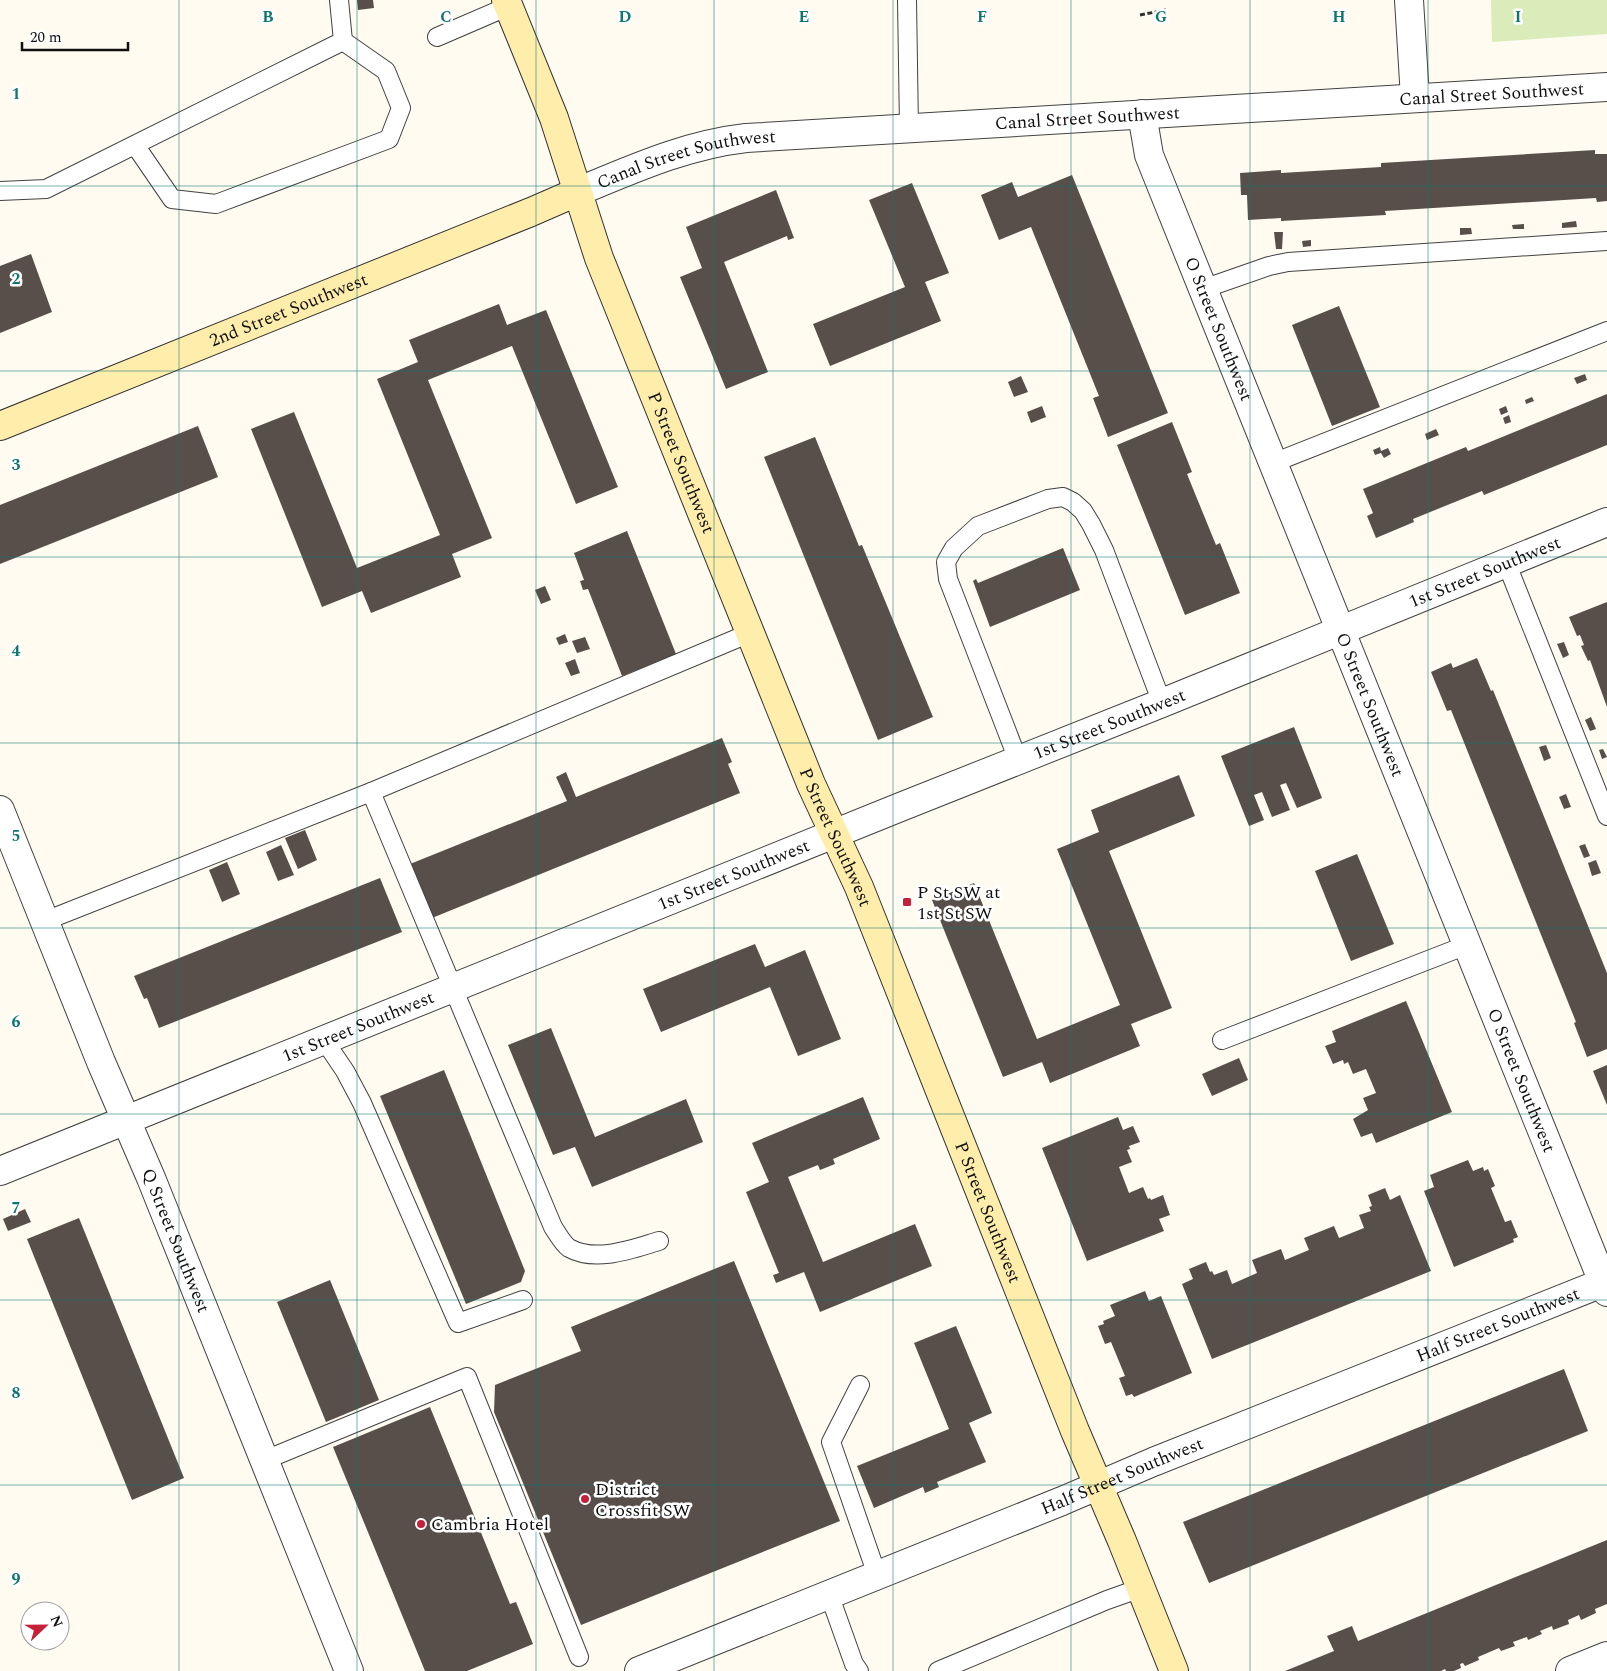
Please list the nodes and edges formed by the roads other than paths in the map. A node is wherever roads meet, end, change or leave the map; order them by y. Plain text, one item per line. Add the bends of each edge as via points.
1 (340, 0) edge
2 (907, 0) edge
3 (1408, 0) edge
4 (508, 3) edge
5 (437, 37) dead end
6 (344, 41) junction
7 (1607, 87) edge
8 (1415, 98) junction
9 (1142, 114) junction
10 (909, 128) junction
11 (135, 144) junction
12 (0, 191) edge
13 (577, 192) junction
14 (1607, 241) edge
15 (1203, 289) junction
16 (1607, 331) edge
17 (0, 426) edge
18 (1272, 463) junction
19 (1607, 522) edge
20 (1506, 562) junction
21 (1341, 630) junction
22 (750, 633) junction
23 (1162, 703) junction
24 (1018, 760) junction
25 (371, 792) junction
26 (0, 810) edge
27 (1607, 816) edge
28 (834, 834) junction
29 (45, 921) junction
30 (1467, 945) junction
31 (453, 987) junction
32 (324, 1040) junction
33 (1222, 1040) dead end
34 (126, 1120) junction
35 (0, 1171) edge
36 (659, 1241) dead end
37 (1606, 1285) edge
38 (523, 1300) dead end
39 (860, 1385) dead end
40 (265, 1460) junction
41 (1099, 1485) junction
42 (877, 1575) junction
43 (1141, 1588) junction
44 (830, 1594) junction
45 (1607, 1656) edge
46 (579, 1657) dead end
47 (349, 1671) edge
48 (639, 1671) edge
49 (859, 1671) edge
50 (938, 1671) edge
51 (1174, 1671) edge
52 (1570, 1671) edge

1 - 6 lane
2 - 10 lane
3 - 8 street
4 - 5 lane
4 - 13 street, P Street Southwest via 554,118
6 - 11 lane
6 - 11 lane via 386,71 401,108 389,139 216,204 172,200
7 - 8 street, Canal Street Southwest
8 - 9 street, Canal Street Southwest
9 - 10 street, Canal Street Southwest
9 - 15 street, O Street Southwest via 1149,155
10 - 13 street, Canal Street Southwest via 734,139 675,152
11 - 12 lane via 46,189
13 - 17 street, 2nd Street Southwest
13 - 22 street, P Street Southwest via 599,258
14 - 15 lane via 1288,262
15 - 18 street, O Street Southwest
16 - 18 lane
18 - 21 street, O Street Southwest
19 - 20 street, 1st Street Southwest
20 - 21 street, 1st Street Southwest
20 - 27 lane
21 - 23 street, 1st Street Southwest
21 - 30 street, O Street Southwest
22 - 25 lane
22 - 28 street, P Street Southwest
23 - 24 street, 1st Street Southwest
23 - 24 lane via 1104,550 1091,524 1074,502 1063,497 1048,499 978,526 954,548 946,562 948,579
24 - 28 street, 1st Street Southwest
25 - 29 lane
25 - 31 lane
26 - 29 street, Q Street Southwest
28 - 31 street, 1st Street Southwest
28 - 41 street, P Street Southwest via 859,887 1067,1412
29 - 34 street, Q Street Southwest
30 - 33 lane
30 - 37 street, O Street Southwest
31 - 32 street, 1st Street Southwest
31 - 36 lane via 553,1227 567,1247 589,1256
32 - 34 street, 1st Street Southwest
32 - 38 lane via 362,1103 458,1323
34 - 35 street, 1st Street Southwest
34 - 40 street, Q Street Southwest
37 - 41 street, Half Street Southwest
39 - 42 lane via 831,1442
40 - 46 lane via 467,1377
40 - 47 street, Q Street Southwest
41 - 42 street, Half Street Southwest
41 - 43 street, P Street Southwest
42 - 44 street, Half Street Southwest
43 - 50 lane
43 - 51 street, P Street Southwest
44 - 48 street, Half Street Southwest
44 - 49 lane
45 - 52 street

